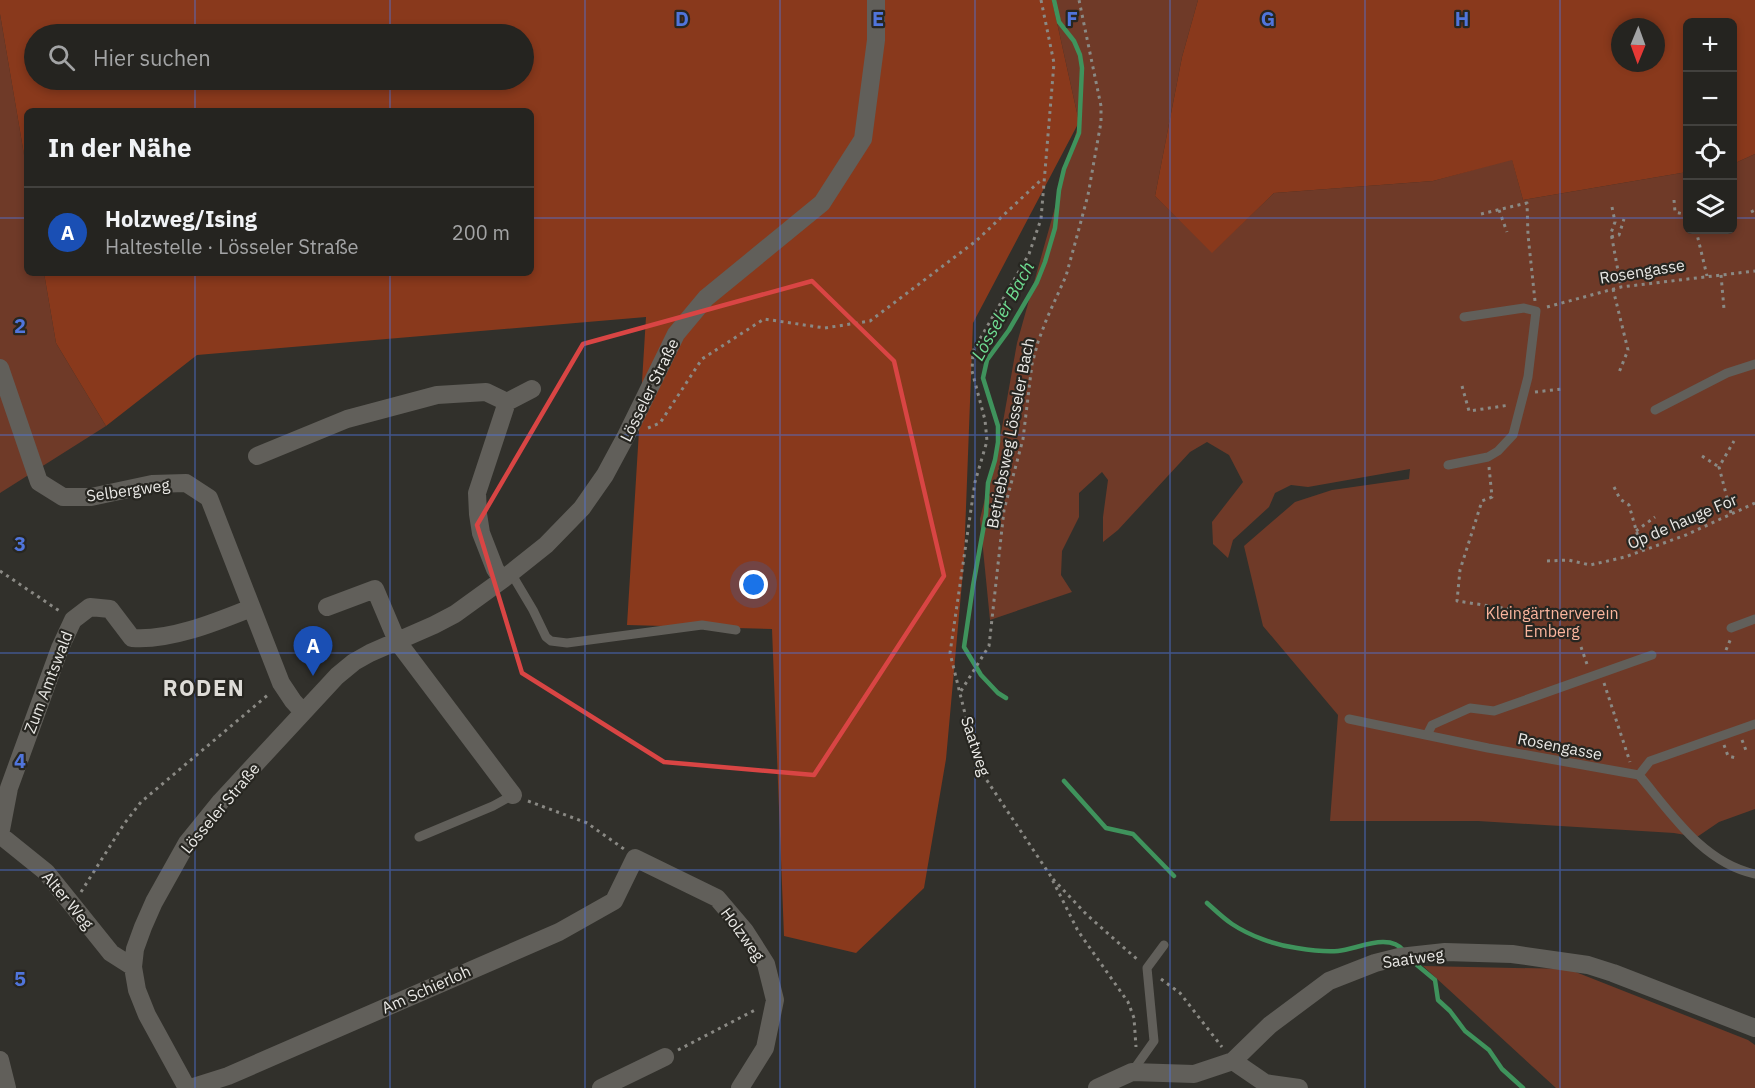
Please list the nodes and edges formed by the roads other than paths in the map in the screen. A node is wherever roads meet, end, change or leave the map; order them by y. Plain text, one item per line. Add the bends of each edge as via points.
1 (876, 0) edge
2 (1464, 317) dead end
3 (1755, 364) edge
4 (0, 368) edge
5 (532, 389) dead end
6 (507, 402) junction
7 (1655, 410) dead end
8 (256, 456) dead end
9 (1448, 465) dead end
10 (507, 577) junction
11 (327, 607) dead end
12 (251, 608) junction
13 (1755, 619) edge
14 (1731, 628) dead end
15 (736, 630) dead end
16 (397, 641) junction
17 (1652, 655) dead end
18 (303, 712) junction
19 (1349, 720) dead end
20 (1755, 724) edge
21 (1427, 735) junction
22 (1637, 775) junction
23 (513, 795) joint
24 (0, 835) edge
25 (419, 837) dead end
26 (635, 858) joint
27 (1755, 874) edge
28 (1164, 945) dead end
29 (133, 967) junction
30 (1755, 1028) edge
31 (665, 1057) road end
32 (0, 1060) edge
33 (1233, 1061) junction
34 (1135, 1068) junction
35 (7, 1088) edge
36 (189, 1088) edge
37 (601, 1088) edge
38 (740, 1088) edge
39 (1096, 1088) edge
40 (1299, 1088) edge

1 - 10 street, Lösseler Straße via 876,40 863,139 822,203 706,298 676,333 605,475 582,508
2 - 9 lane via 1524,308 1536,310 1528,377 1512,435 1488,456
3 - 7 lane via 1727,373
4 - 12 street, Selbergweg via 39,482 63,497 91,497 152,484 186,483 209,498
5 - 6 street
6 - 8 street via 486,392 437,395 347,419
6 - 10 street via 477,493 481,533 495,569
10 - 15 lane via 551,641 567,644 702,625
10 - 16 street, Lösseler Straße via 455,614
11 - 16 street via 375,589
12 - 18 street, Selbergweg via 281,683
12 - 24 street, Zum Amtswald via 208,625 147,639 132,638 110,609 90,607 73,620 9,788
13 - 14 lane
16 - 18 street, Lösseler Straße via 354,662
16 - 23 street
17 - 21 lane via 1494,711 1470,708 1432,724
18 - 29 street, Lösseler Straße via 186,843 143,927
19 - 21 lane, Rosengasse
20 - 22 lane via 1650,761
21 - 22 lane, Rosengasse
22 - 27 lane via 1709,853
23 - 25 lane
24 - 29 street, Alter Weg via 46,872 111,953
26 - 36 street, Am Schierloh via 614,901 559,932 228,1076
26 - 38 street, Holzweg via 717,898 766,964 775,1000 765,1048
28 - 34 lane via 1147,968 1154,1041
29 - 36 street, Lösseler Straße via 147,1015
30 - 33 street, Saatweg via 1588,965 1512,954 1445,952 1375,963 1329,981 1270,1025
31 - 37 street
32 - 35 street
33 - 34 street, Saatweg via 1194,1074
33 - 40 street via 1265,1083
34 - 39 street, Saatweg

